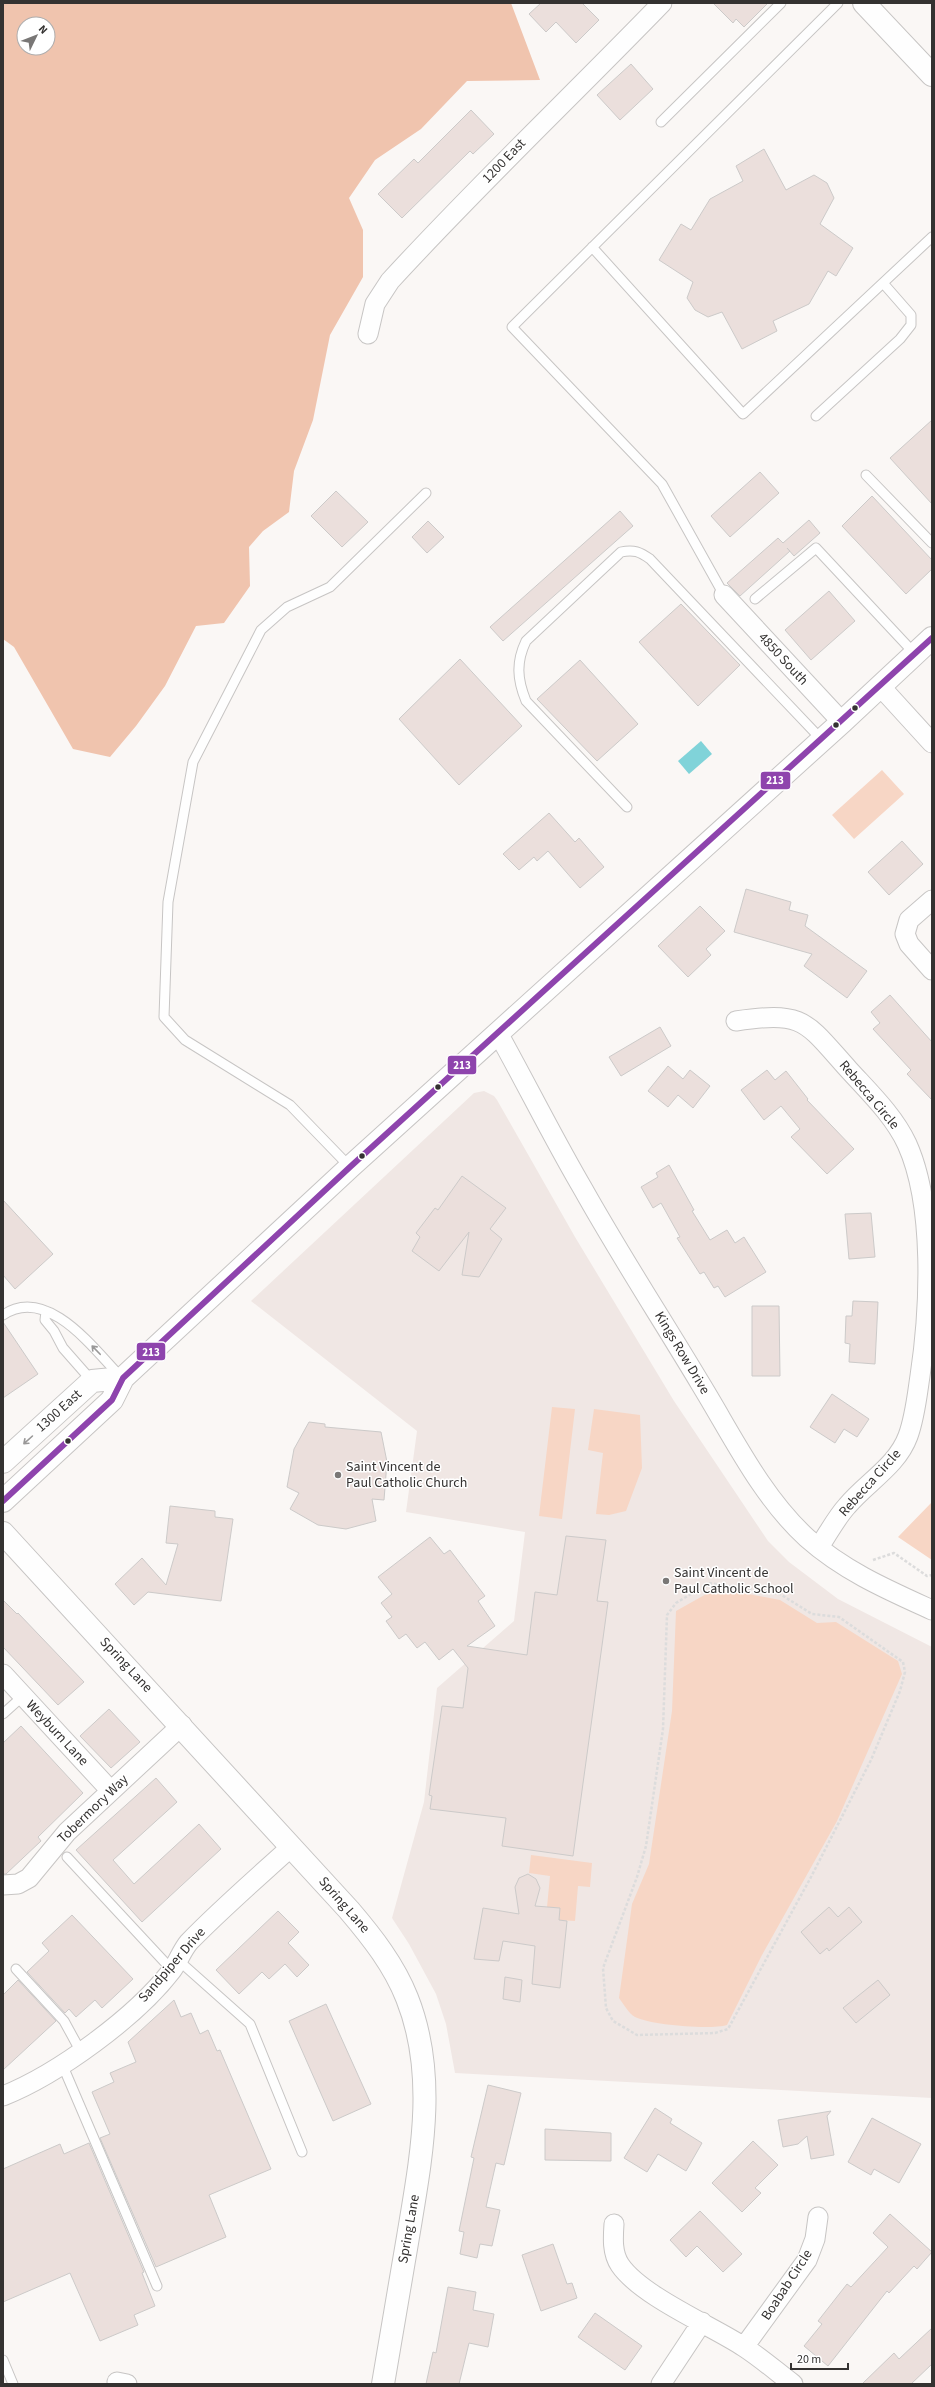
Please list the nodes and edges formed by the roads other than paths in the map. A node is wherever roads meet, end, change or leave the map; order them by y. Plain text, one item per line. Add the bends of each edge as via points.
1 (662, 3) edge
2 (781, 3) edge
3 (838, 3) edge
4 (865, 3) edge
5 (932, 75) edge
6 (661, 122) dead end
7 (932, 237) edge
8 (592, 247) junction
9 (883, 283) junction
10 (368, 334) dead end
11 (816, 416) dead end
12 (866, 475) dead end
13 (426, 493) dead end
14 (932, 543) edge
15 (724, 595) joint
16 (755, 599) dead end
17 (932, 638) edge
18 (915, 654) junction
19 (880, 686) junction
20 (842, 722) junction
21 (822, 740) junction
22 (932, 743) edge
23 (627, 807) dead end
24 (932, 900) edge
25 (932, 970) edge
26 (736, 1021) dead end
27 (498, 1032) junction
28 (350, 1167) junction
29 (5, 1310) edge
30 (46, 1311) junction
31 (123, 1378) junction
32 (92, 1381) junction
33 (3, 1462) edge
34 (3, 1501) edge
35 (3, 1533) edge
36 (819, 1547) junction
37 (932, 1610) edge
38 (3, 1674) edge
39 (23, 1696) junction
40 (3, 1714) edge
41 (182, 1725) junction
42 (111, 1791) junction
43 (291, 1847) junction
44 (67, 1857) dead end
45 (3, 1885) edge
46 (175, 1965) junction
47 (16, 1969) dead end
48 (81, 2052) junction
49 (62, 2064) junction
50 (3, 2096) edge
51 (302, 2152) dead end
52 (818, 2217) dead end
53 (614, 2224) dead end
54 (157, 2286) dead end
55 (702, 2322) junction
56 (744, 2347) junction
57 (3, 2360) edge
58 (14, 2384) edge
59 (383, 2384) edge
60 (661, 2384) edge
61 (793, 2384) edge

1 - 10 street, 1200 East via 582,86 523,141 390,281 375,304
2 - 6 lane
3 - 8 lane
4 - 5 main road
7 - 9 lane
8 - 9 lane via 743,414
8 - 15 lane via 512,326 662,484
9 - 11 lane via 911,315 911,325 900,339
12 - 14 lane
13 - 28 lane via 330,587 287,607 261,630 193,762 168,902 164,1017 185,1040 290,1105
15 - 20 street, 4850 South
16 - 18 lane via 816,548
17 - 18 main road, 1300 East
18 - 19 main road, 1300 East
19 - 20 main road, 1300 East
19 - 22 street
20 - 21 main road, 1300 East
21 - 23 lane via 650,559 640,552 621,552 526,641 520,652 518,668 519,685 526,701
21 - 27 main road, 1300 East
24 - 25 street via 909,920 905,934 909,944
26 - 36 street, Rebecca Circle via 765,1016 786,1017 796,1019 812,1029 885,1110 901,1132 913,1157 924,1208 928,1275 926,1322 917,1398 909,1435 893,1461 847,1505
27 - 28 main road, 1300 East
27 - 36 street, Kings Row Drive via 584,1191 752,1468 793,1524
28 - 31 main road, 1300 East
29 - 30 lane via 26,1308
31 -> 30 lane via 75,1329 58,1315
30 - 32 lane via 45,1320 63,1348
31 - 32 main road, 1300 East
31 - 34 main road, 1300 East via 112,1400
32 -> 33 main road, 1300 East
35 - 41 main road, Spring Lane
36 - 37 street, Kings Row Drive via 868,1580
38 - 39 street, Weyburn Lane
39 - 40 lane
39 - 42 street, Weyburn Lane
41 - 42 street, Tobermory Way
41 - 43 main road, Spring Lane
42 - 45 street, Tobermory Way via 67,1832 29,1878 18,1884
43 - 46 street, Sandpiper Drive via 188,1943
43 - 59 main road, Spring Lane via 358,1920 382,1952 407,1998 420,2043 425,2098 422,2148
44 - 46 lane
46 - 48 street, Sandpiper Drive via 138,2004
46 - 51 lane via 250,2024
47 - 48 lane via 64,2021
48 - 49 street, Sandpiper Drive
49 - 50 street, Sandpiper Drive
49 - 54 lane
52 - 56 street, Boabab Circle via 815,2239 807,2260
53 - 55 street via 613,2243 620,2265 636,2282
55 - 56 street
55 - 60 street
56 - 61 street
57 - 58 lane

